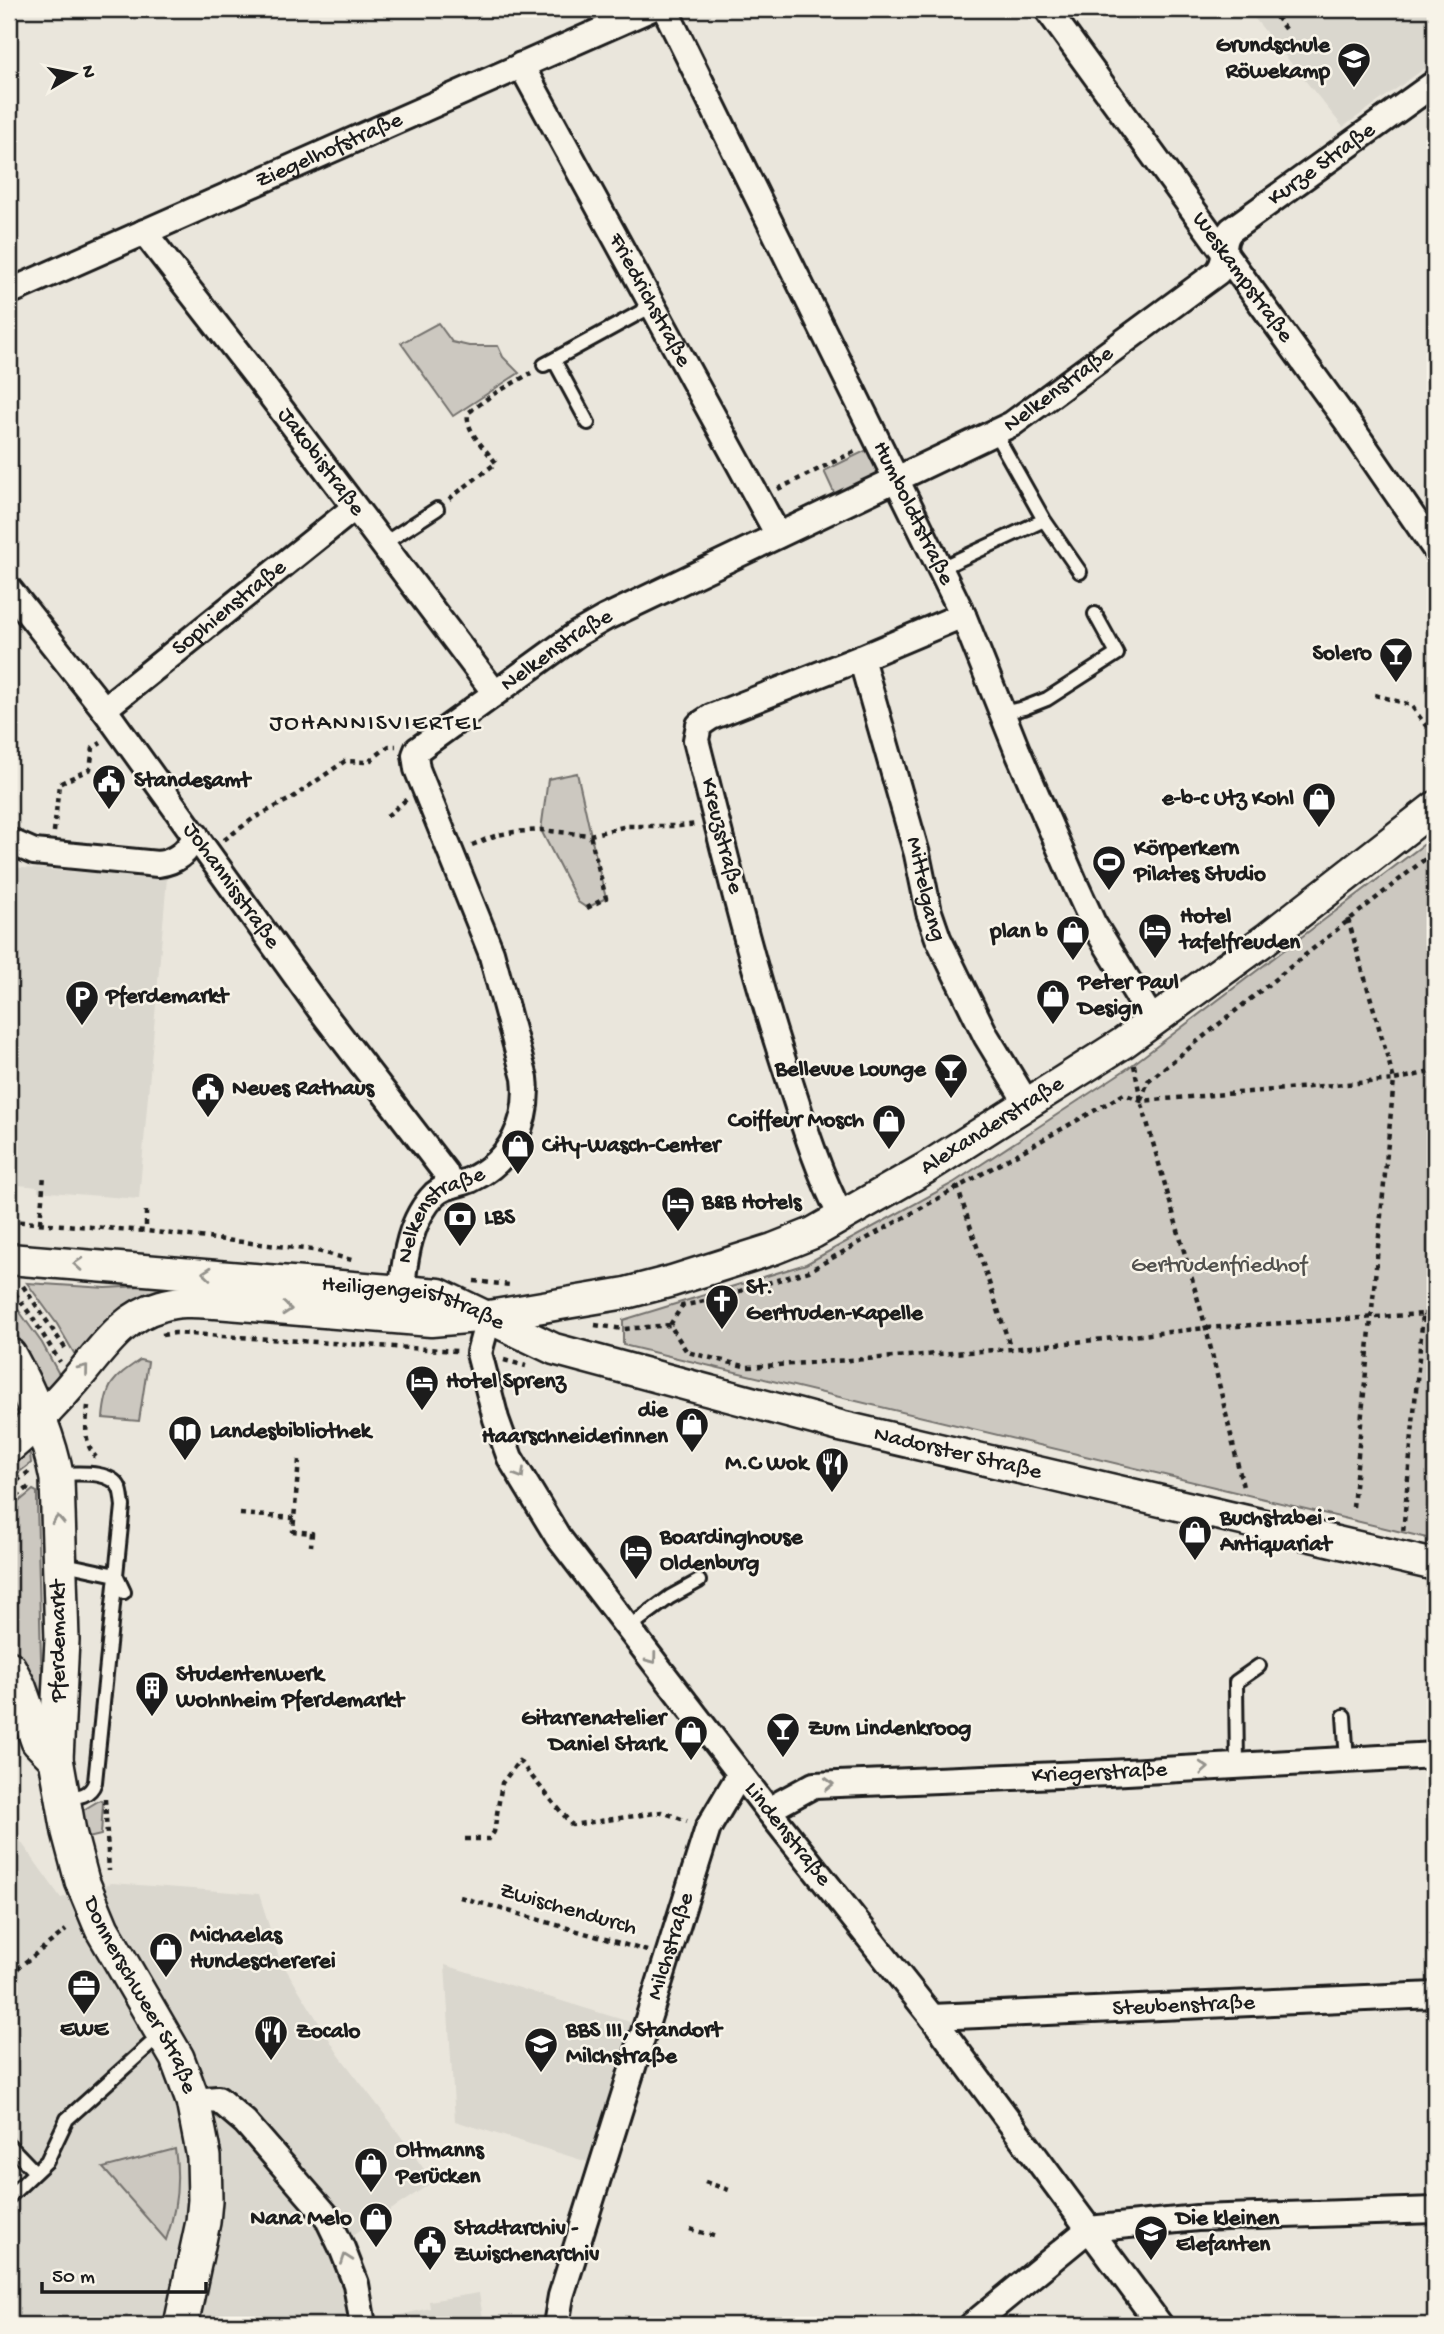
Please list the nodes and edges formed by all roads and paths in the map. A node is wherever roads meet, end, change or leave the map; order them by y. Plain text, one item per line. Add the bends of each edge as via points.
1 (650, 9) edge
2 (665, 9) edge
3 (1047, 9) edge
4 (1270, 9) edge
5 (1289, 33) dead end
6 (521, 65) junction
7 (1435, 83) edge
8 (144, 232) junction
9 (1225, 255) junction
10 (9, 292) edge
11 (652, 306) junction
12 (549, 363) junction
13 (589, 423) dead end
14 (995, 433) junction
15 (878, 441) junction
16 (896, 480) junction
17 (758, 499) junction
18 (354, 508) junction
19 (436, 509) joint
20 (1044, 520) junction
21 (778, 535) junction
22 (383, 544) junction
23 (1435, 549) edge
24 (941, 568) junction
25 (1080, 572) dead end
26 (9, 589) edge
27 (1094, 614) dead end
28 (962, 615) junction
29 (861, 658) junction
30 (495, 693) junction
31 (1375, 695) dead end
32 (1002, 713) junction
33 (111, 719) junction
34 (1434, 737) edge
35 (415, 755) junction
36 (1435, 807) edge
37 (716, 816) junction
38 (590, 835) junction
39 (9, 841) edge
40 (202, 844) junction
41 (1435, 851) edge
42 (52, 854) junction
43 (452, 854) junction
44 (587, 908) dead end
45 (1348, 919) junction
46 (1153, 1021) junction
47 (1123, 1043) junction
48 (1435, 1072) edge
49 (1394, 1080) junction
50 (1141, 1101) junction
51 (1028, 1105) junction
52 (44, 1175) dead end
53 (450, 1186) junction
54 (957, 1186) junction
55 (837, 1207) junction
56 (146, 1211) dead end
57 (9, 1221) edge
58 (40, 1223) junction
59 (146, 1231) junction
60 (365, 1263) dead end
61 (15, 1271) edge
62 (467, 1281) dead end
63 (9, 1285) edge
64 (519, 1285) dead end
65 (401, 1289) junction
66 (1423, 1314) junction
67 (1435, 1314) edge
68 (489, 1316) junction
69 (1373, 1316) junction
70 (589, 1324) dead end
71 (670, 1325) junction
72 (1206, 1328) junction
73 (159, 1336) dead end
74 (1011, 1349) junction
75 (479, 1353) junction
76 (9, 1355) edge
77 (73, 1363) dead end
78 (530, 1367) dead end
79 (65, 1371) dead end
80 (93, 1396) dead end
81 (39, 1420) junction
82 (77, 1433) dead end
83 (86, 1433) junction
84 (88, 1441) junction
85 (77, 1448) dead end
86 (299, 1460) dead end
87 (100, 1462) dead end
88 (33, 1468) edge
89 (9, 1487) edge
90 (1243, 1487) dead end
91 (9, 1503) edge
92 (1353, 1507) dead end
93 (240, 1514) dead end
94 (294, 1518) junction
95 (311, 1546) dead end
96 (1402, 1558) junction
97 (60, 1563) junction
98 (1435, 1565) edge
99 (117, 1574) junction
100 (699, 1581) dead end
101 (124, 1592) dead end
102 (628, 1629) junction
103 (1259, 1666) dead end
104 (9, 1668) edge
105 (1344, 1716) dead end
106 (19, 1723) edge
107 (1435, 1755) edge
108 (56, 1759) junction
109 (1347, 1761) junction
110 (1237, 1767) junction
111 (740, 1774) junction
112 (62, 1798) junction
113 (105, 1798) dead end
114 (768, 1810) junction
115 (708, 1828) junction
116 (465, 1839) dead end
117 (110, 1880) dead end
118 (460, 1897) dead end
119 (66, 1930) dead end
120 (667, 1957) junction
121 (9, 1975) edge
122 (1435, 1995) edge
123 (932, 2017) junction
124 (165, 2035) junction
125 (193, 2101) junction
126 (9, 2145) edge
127 (35, 2172) junction
128 (705, 2182) dead end
129 (729, 2190) dead end
130 (9, 2197) edge
131 (1435, 2210) edge
132 (690, 2229) dead end
133 (1089, 2230) junction
134 (713, 2236) dead end
135 (181, 2325) edge
136 (363, 2325) edge
137 (556, 2325) edge
138 (972, 2325) edge
139 (1160, 2325) edge

1 - 6 street, Ziegelhofstraße
2 - 15 street, Humboldtstraße
3 - 9 street, Weskampstraße
4 - 5 path
6 - 8 street, Ziegelhofstraße
6 - 11 street, Friedrichstraße
7 - 9 street, Kurze Straße via 1231,230 1224,240
8 - 10 street, Ziegelhofstraße
8 - 18 street, Jakobistraße
9 - 14 street, Nelkenstraße via 1218,272
9 - 23 street, Weskampstraße
11 - 12 lane
11 - 17 street, Friedrichstraße
12 - 13 lane
12 - 19 path via 468,413 470,429 496,463
14 - 16 street, Nelkenstraße
14 - 20 lane
15 - 16 street, Humboldtstraße
15 - 17 path
16 - 21 street, Nelkenstraße
16 - 24 street, Humboldtstraße
17 - 21 street, Friedrichstraße
18 - 22 street, Jakobistraße
18 - 33 street, Sophienstraße
19 - 22 lane
20 - 24 lane
20 - 25 lane
21 - 30 street, Nelkenstraße via 606,618
22 - 30 street, Jakobistraße
24 - 28 street, Humboldtstraße
26 - 33 street, Johannisstraße
27 - 32 lane via 1117,654 1047,699
28 - 29 street, Kreuzstraße
28 - 32 street, Humboldtstraße
29 - 37 street, Kreuzstraße via 699,725 696,740
29 - 51 street, Mittelgang via 929,912 986,1036
30 - 35 street, Nelkenstraße
31 - 34 path via 1411,705
32 - 46 street, Humboldtstraße via 1093,923
33 - 40 street, Johannisstraße
33 - 42 path via 93,748 90,769 59,784
35 - 40 path via 392,745 368,762 345,761 292,798
35 - 43 street, Nelkenstraße
36 - 46 street, Alexanderstraße
37 - 38 path via 689,826 627,826
37 - 55 street, Kreuzstraße via 759,983 808,1139
38 - 43 path via 514,832
38 - 44 path via 606,898
39 - 42 street via 29,851
40 - 42 street via 163,864
40 - 53 street, Johannisstraße via 319,1008 445,1172
41 - 45 path
43 - 53 street, Nelkenstraße via 491,952 527,1096 520,1130 505,1153 482,1174
45 - 49 path
45 - 50 path via 1148,1081
46 - 47 street, Alexanderstraße
47 - 50 path via 1134,1063
47 - 51 street, Alexanderstraße
48 - 49 path
49 - 50 path
49 - 69 path
50 - 54 path via 1124,1094
50 - 72 path
51 - 55 street, Alexanderstraße
52 - 58 path
53 - 65 street, Nelkenstraße via 435,1194 417,1221
54 - 71 path via 808,1270 682,1306
54 - 74 path
55 - 68 street, Alexanderstraße via 813,1233 672,1281
56 - 59 path
57 - 58 path
58 - 59 path
59 - 60 path via 313,1250
65 -> 61 street, Heiligengeiststraße
61 - 77 path
62 - 64 path
63 - 79 path
65 - 68 street, Heiligengeiststraße via 439,1294
66 - 67 path
66 - 69 path
66 - 96 path
68 - 75 street, Lindenstraße
81 -> 68 street, Heiligengeiststraße via 107,1341 162,1305 216,1303 431,1321
68 - 96 street, Nadorster Straße via 554,1349 840,1426
69 - 72 path
69 - 92 path
70 - 71 path via 624,1329
71 - 74 path via 687,1352 748,1367
72 - 74 path
72 - 90 path
73 - 75 path via 175,1333
75 - 78 path
75 -> 102 street, Lindenstraße via 496,1419 516,1469 558,1537
76 - 81 main road, Pferdemarkt
80 - 83 path
81 - 88 main road, Pferdemarkt
81 - 88 main road
82 - 83 path
83 - 84 path
84 - 85 path
84 - 87 path via 89,1450
86 - 94 path
88 - 89 path
88 - 91 path
97 -> 88 main road, Pferdemarkt
88 - 99 lane via 109,1478 119,1487
93 - 94 path
94 - 95 path via 293,1531 312,1532
96 - 98 street, Nadorster Straße
97 - 99 lane
97 - 108 main road, Pferdemarkt via 62,1640
99 - 101 lane
99 - 112 lane via 96,1782 86,1794
100 - 102 lane
102 -> 111 street, Lindenstraße
103 - 110 lane via 1236,1682
104 - 106 main road, Pferdemarkt
105 - 109 lane
106 - 108 main road, Pferdemarkt
107 - 109 street, Kriegerstraße
108 - 112 main road, Donnerschweer Straße
109 - 110 street, Kriegerstraße
114 -> 110 street, Kriegerstraße via 814,1785
111 - 114 street, Lindenstraße
111 - 115 street, Milchstraße
112 - 124 main road, Donnerschweer Straße via 82,1881 102,1929
113 - 117 path
114 - 123 street, Lindenstraße
115 - 116 path via 662,1812 572,1825 519,1761 502,1783 494,1832 489,1839
115 - 120 street, Milchstraße
118 - 120 path, Zwischendurch
119 - 121 path
120 - 137 street, Milchstraße via 561,2296
122 - 123 street, Steubenstraße
123 - 133 street, Lindenstraße
124 - 125 main road, Donnerschweer Straße
124 - 127 lane via 67,2119 47,2161
125 - 135 main road via 204,2157 205,2200
136 -> 125 street, Donnerschweer Straße via 356,2284 326,2215 245,2122 218,2099
126 - 127 lane
127 - 130 lane
128 - 129 path
131 - 133 street via 1197,2218
132 - 134 path
133 - 138 street
133 - 139 street, Lindenstraße

